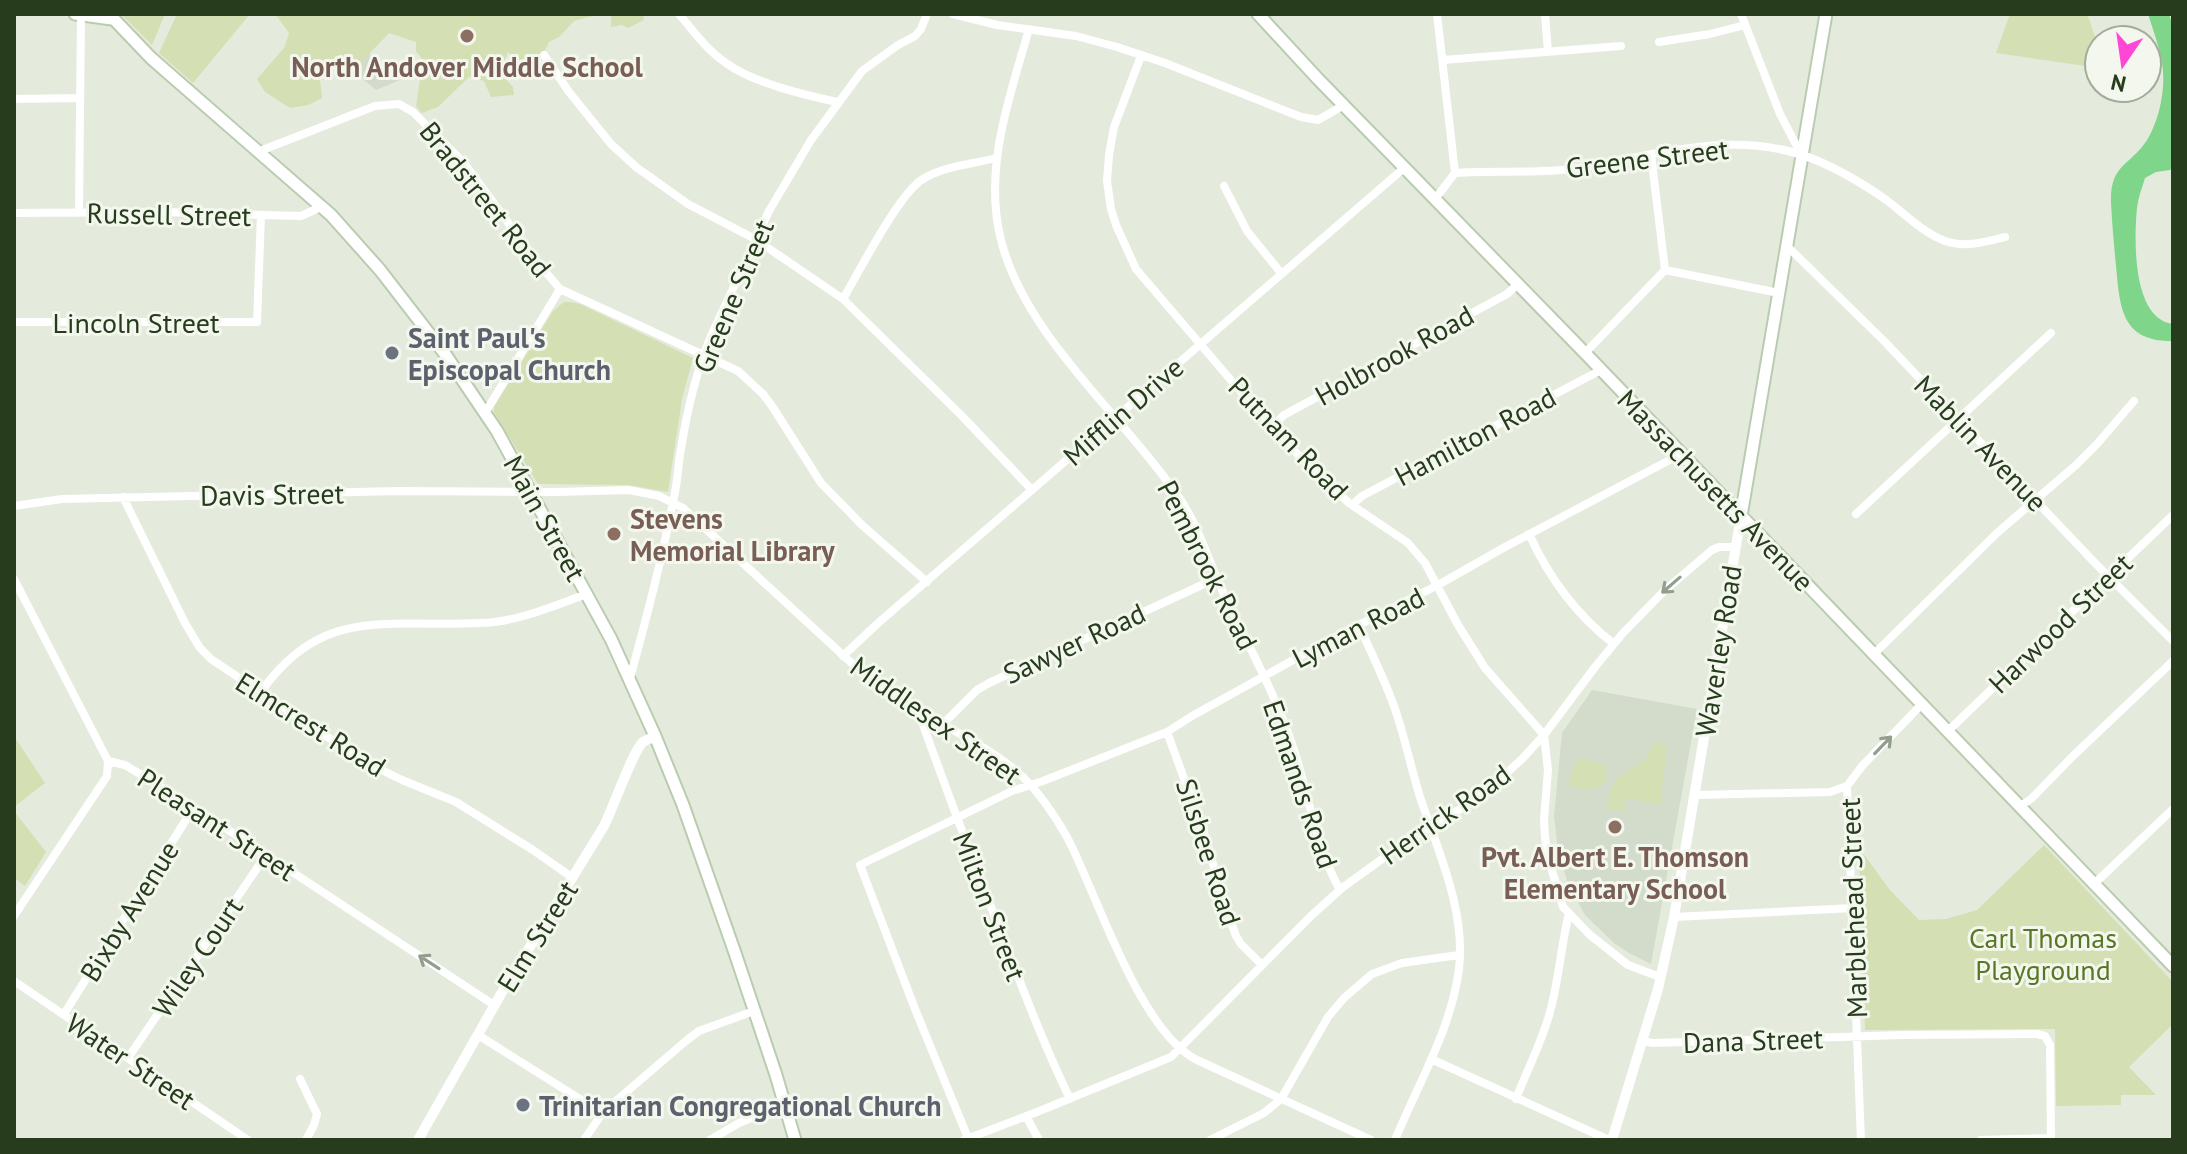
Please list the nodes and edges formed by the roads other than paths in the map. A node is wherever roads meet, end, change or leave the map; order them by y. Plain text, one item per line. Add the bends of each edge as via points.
1 (679, 14) edge
2 (927, 14) edge
3 (953, 14) edge
4 (1258, 14) edge
5 (1437, 14) edge
6 (1545, 14) edge
7 (1741, 14) edge
8 (1826, 14) edge
9 (78, 15) edge
10 (110, 17) edge
11 (988, 18) edge
12 (1745, 25) junction
13 (1029, 29) junction
14 (1659, 42) dead end
15 (1621, 46) dead end
16 (1548, 52) junction
17 (544, 55) dead end
18 (1141, 56) junction
19 (1443, 60) junction
20 (79, 98) junction
21 (14, 99) edge
22 (837, 102) junction
23 (1344, 105) junction
24 (260, 151) junction
25 (1651, 154) junction
26 (1802, 156) junction
27 (996, 158) junction
28 (1404, 168) junction
29 (1455, 173) junction
30 (1224, 186) dead end
31 (1435, 199) junction
32 (323, 206) junction
33 (14, 213) edge
34 (79, 213) junction
35 (261, 215) junction
36 (2005, 237) dead end
37 (755, 239) junction
38 (1787, 246) junction
39 (1665, 270) junction
40 (1281, 273) junction
41 (1517, 285) junction
42 (560, 289) junction
43 (1779, 293) junction
44 (843, 299) junction
45 (14, 322) edge
46 (2051, 333) dead end
47 (1201, 343) junction
48 (1585, 353) junction
49 (703, 355) junction
50 (1601, 370) junction
51 (2134, 401) dead end
52 (485, 413) junction
53 (1115, 418) junction
54 (1958, 420) junction
55 (1273, 426) junction
56 (1681, 454) junction
57 (1032, 490) junction
58 (531, 491) junction
59 (123, 497) junction
60 (2035, 500) junction
61 (673, 502) junction
62 (1352, 505) junction
63 (14, 506) edge
64 (1856, 514) dead end
65 (2173, 515) edge
66 (1741, 516) junction
67 (1529, 534) junction
68 (1735, 547) junction
69 (2108, 576) junction
70 (1217, 578) junction
71 (14, 579) edge
72 (927, 582) junction
73 (1438, 585) junction
74 (587, 594) junction
75 (1359, 625) junction
76 (2173, 641) edge
77 (1614, 644) junction
78 (1874, 654) junction
79 (843, 656) junction
80 (2173, 661) edge
81 (1263, 676) junction
82 (629, 679) junction
83 (261, 692) junction
84 (1921, 705) junction
85 (918, 711) junction
86 (942, 725) junction
87 (1948, 731) junction
88 (1167, 732) junction
89 (1544, 735) junction
90 (655, 736) junction
91 (108, 761) junction
92 (1030, 785) junction
93 (1847, 786) junction
94 (1695, 795) junction
95 (2020, 806) junction
96 (194, 807) junction
97 (2173, 809) edge
98 (956, 818) junction
99 (1431, 828) junction
100 (266, 855) junction
101 (573, 878) junction
102 (2094, 884) junction
103 (1340, 890) junction
104 (1853, 908) junction
105 (1569, 913) junction
106 (14, 916) edge
107 (1674, 917) junction
108 (1459, 955) junction
109 (2171, 960) edge
110 (1262, 965) junction
111 (1660, 977) junction
112 (14, 981) edge
113 (494, 1005) junction
114 (754, 1011) junction
115 (64, 1014) junction
116 (478, 1035) junction
117 (1858, 1037) junction
118 (1642, 1041) junction
119 (1179, 1049) junction
120 (128, 1058) junction
121 (1431, 1059) junction
122 (300, 1079) dead end
123 (1070, 1099) junction
124 (1281, 1099) junction
125 (1516, 1099) junction
126 (785, 1104) junction
127 (602, 1113) junction
128 (1026, 1116) junction
129 (965, 1139) edge
130 (2051, 1139) edge
131 (248, 1140) edge
132 (306, 1140) edge
133 (418, 1140) edge
134 (584, 1140) edge
135 (710, 1140) edge
136 (795, 1140) edge
137 (1039, 1140) edge
138 (1210, 1140) edge
139 (1371, 1140) edge
140 (1395, 1140) edge
141 (1610, 1140) edge
142 (1861, 1140) edge
143 (1981, 1140) edge

1 - 22 street via 730,66
2 - 22 street, Greene Street via 915,36 862,71
3 - 11 street
4 - 23 main road, Massachusetts Avenue
5 - 19 street
6 - 16 street
7 - 12 street
8 - 26 main road, Waverley Road
9 - 10 main road
9 - 20 street
10 - 24 main road, Main Street
11 - 13 street
12 - 14 street
12 - 26 street
13 - 18 street via 1076,36
13 - 27 street, Pembrook Road
15 - 16 street
16 - 19 street
17 - 37 street via 611,144 636,167 688,204
18 - 23 street via 1301,117 1318,120
18 - 47 street, Putnam Road via 1114,127 1107,181 1111,209 1136,269
19 - 29 street
20 - 21 street
20 - 34 street
22 - 37 street, Greene Street
23 - 28 main road, Massachusetts Avenue
24 - 32 main road, Main Street
24 - 42 street, Bradstreet Road via 366,108 399,104 464,163
25 - 26 street, Greene Street via 1733,145
25 - 29 street, Greene Street via 1569,169
25 - 39 street
26 - 36 street, Greene Street via 1863,185 1944,241 1976,244
26 - 38 main road, Waverley Road
27 - 44 street via 934,173 912,188
27 - 53 street, Pembrook Road via 999,233 1011,272 1054,341
28 - 31 main road, Massachusetts Avenue
28 - 40 street, Mifflin Drive
29 - 31 street
30 - 40 street via 1247,231
31 - 41 main road, Massachusetts Avenue
32 - 35 street, Russell Street via 301,216
32 - 52 main road, Main Street via 380,270
33 - 34 street, Russell Street
34 - 35 street, Russell Street
35 - 45 street, Lincoln Street via 257,322
37 - 44 street
37 - 49 street, Greene Street
38 - 43 main road, Waverley Road
38 - 54 street, Mablin Avenue
39 - 43 street
39 - 48 street
40 - 47 street, Mifflin Drive
41 - 48 main road, Massachusetts Avenue
41 - 55 street, Holbrook Road via 1284,415
42 - 49 street, Bradstreet Road
42 - 52 street
43 - 66 main road, Waverley Road
44 - 57 street
46 - 54 street
47 - 53 street, Mifflin Drive
47 - 55 street, Putnam Road
48 - 50 main road, Massachusetts Avenue
49 - 61 street, Greene Street
49 - 72 street, Bradstreet Road via 738,371 763,394 821,483
50 - 56 main road, Massachusetts Avenue
50 - 62 street, Hamilton Road
51 - 60 street via 2094,447
52 - 58 main road, Main Street
53 - 57 street, Mifflin Drive
53 - 70 street, Pembrook Road via 1183,503
54 - 60 street, Mablin Avenue
54 - 64 street
55 - 62 street, Putnam Road
56 - 66 main road, Massachusetts Avenue
56 - 67 street, Lyman Road
57 - 72 street, Mifflin Drive
58 - 59 street, Davis Street
58 - 61 street, Middlesex Street via 634,490
58 - 74 main road, Main Street
59 - 63 street, Davis Street
59 - 83 street, Elmcrest Road via 200,648
60 - 69 street, Mablin Avenue
60 - 78 street
61 - 79 street, Middlesex Street
61 - 82 street, Greene Street
62 - 73 street, Putnam Road via 1408,543
65 - 69 street, Harwood Street
66 - 68 street, Waverley Road
66 - 78 main road, Massachusetts Avenue
67 - 73 street, Lyman Road
67 - 77 street via 1569,602
68 -> 77 street, Herrick Road via 1712,550
68 - 94 street, Waverley Road
69 - 76 street, Mablin Avenue
69 - 87 street, Harwood Street
70 - 81 street, Pembrook Road
70 - 86 street, Sawyer Road via 989,683
71 - 91 street, Pleasant Street
72 - 79 street, Mifflin Drive
73 - 75 street, Lyman Road
73 - 89 street, Putnam Road via 1485,668
74 - 82 main road, Main Street
74 - 83 street via 499,621 373,624 334,632 295,653
75 - 81 street, Lyman Road
75 - 99 street via 1394,705
77 - 89 street, Herrick Road
78 - 84 main road, Massachusetts Avenue
79 - 85 street, Middlesex Street via 888,694
80 - 95 street
81 - 88 street, Lyman Road
81 - 103 street, Edmands Road via 1292,745 1317,838
82 - 90 main road, Main Street
83 - 101 street, Elmcrest Road via 365,762 456,802
84 - 87 main road, Massachusetts Avenue
93 -> 84 street, Marblehead Street
85 - 86 street, Middlesex Street
85 - 98 street, Milton Street
86 - 92 street, Middlesex Street via 1000,759
87 - 95 main road, Massachusetts Avenue
88 - 92 street, Lyman Road
88 - 110 street, Silsbee Road via 1236,936
89 - 99 street, Herrick Road via 1493,786
89 - 105 street via 1545,838
90 - 101 street, Elm Street via 636,751 613,809
90 - 114 main road, Main Street
91 - 96 street, Pleasant Street via 125,765
91 - 106 street via 107,776
92 - 98 street, Lyman Road
92 - 119 street, Middlesex Street via 1066,836 1108,932
93 - 94 street via 1830,792
93 - 104 street, Marblehead Street
94 - 107 street, Waverley Road
95 - 102 main road, Massachusetts Avenue
96 - 100 street, Pleasant Street
96 - 115 street, Bixby Avenue
97 - 102 street
98 - 123 street, Milton Street
98 - 129 street, Lyman Road via 860,865
99 - 103 street, Herrick Road
99 - 108 street via 1455,904
113 -> 100 street, Pleasant Street
100 - 120 street, Wiley Court
101 - 113 street, Elm Street
102 - 109 main road, Massachusetts Avenue
103 - 110 street, Herrick Road
104 - 107 street
104 - 117 street, Marblehead Street
105 - 111 street via 1628,965
105 - 125 street via 1550,1015
107 - 111 street, Waverley Road
108 - 121 street via 1449,1018
108 - 124 street via 1372,974 1328,1017
110 - 119 street, Herrick Road
111 - 118 street, Waverley Road
112 - 115 street, Water Street
113 - 116 street, Elm Street
114 - 126 main road, Main Street
114 - 127 street via 687,1040
115 - 120 street, Water Street
116 - 127 street
116 - 133 street, Elm Street
117 - 118 street, Dana Street
117 - 130 street, Dana Street via 2045,1036 2050,1045
117 - 142 street, Marblehead Street
118 - 141 street, Waverley Road
119 - 123 street, Herrick Road
119 - 124 street, Middlesex Street
120 - 131 street, Water Street
121 - 125 street
121 - 140 street
122 - 132 street via 317,1114
123 - 128 street, Herrick Road
124 - 138 street
124 - 139 street, Middlesex Street
125 - 141 street
126 - 135 street
126 - 136 main road, Main Street
127 - 134 street
128 - 129 street, Herrick Road
128 - 137 street
130 - 143 street

